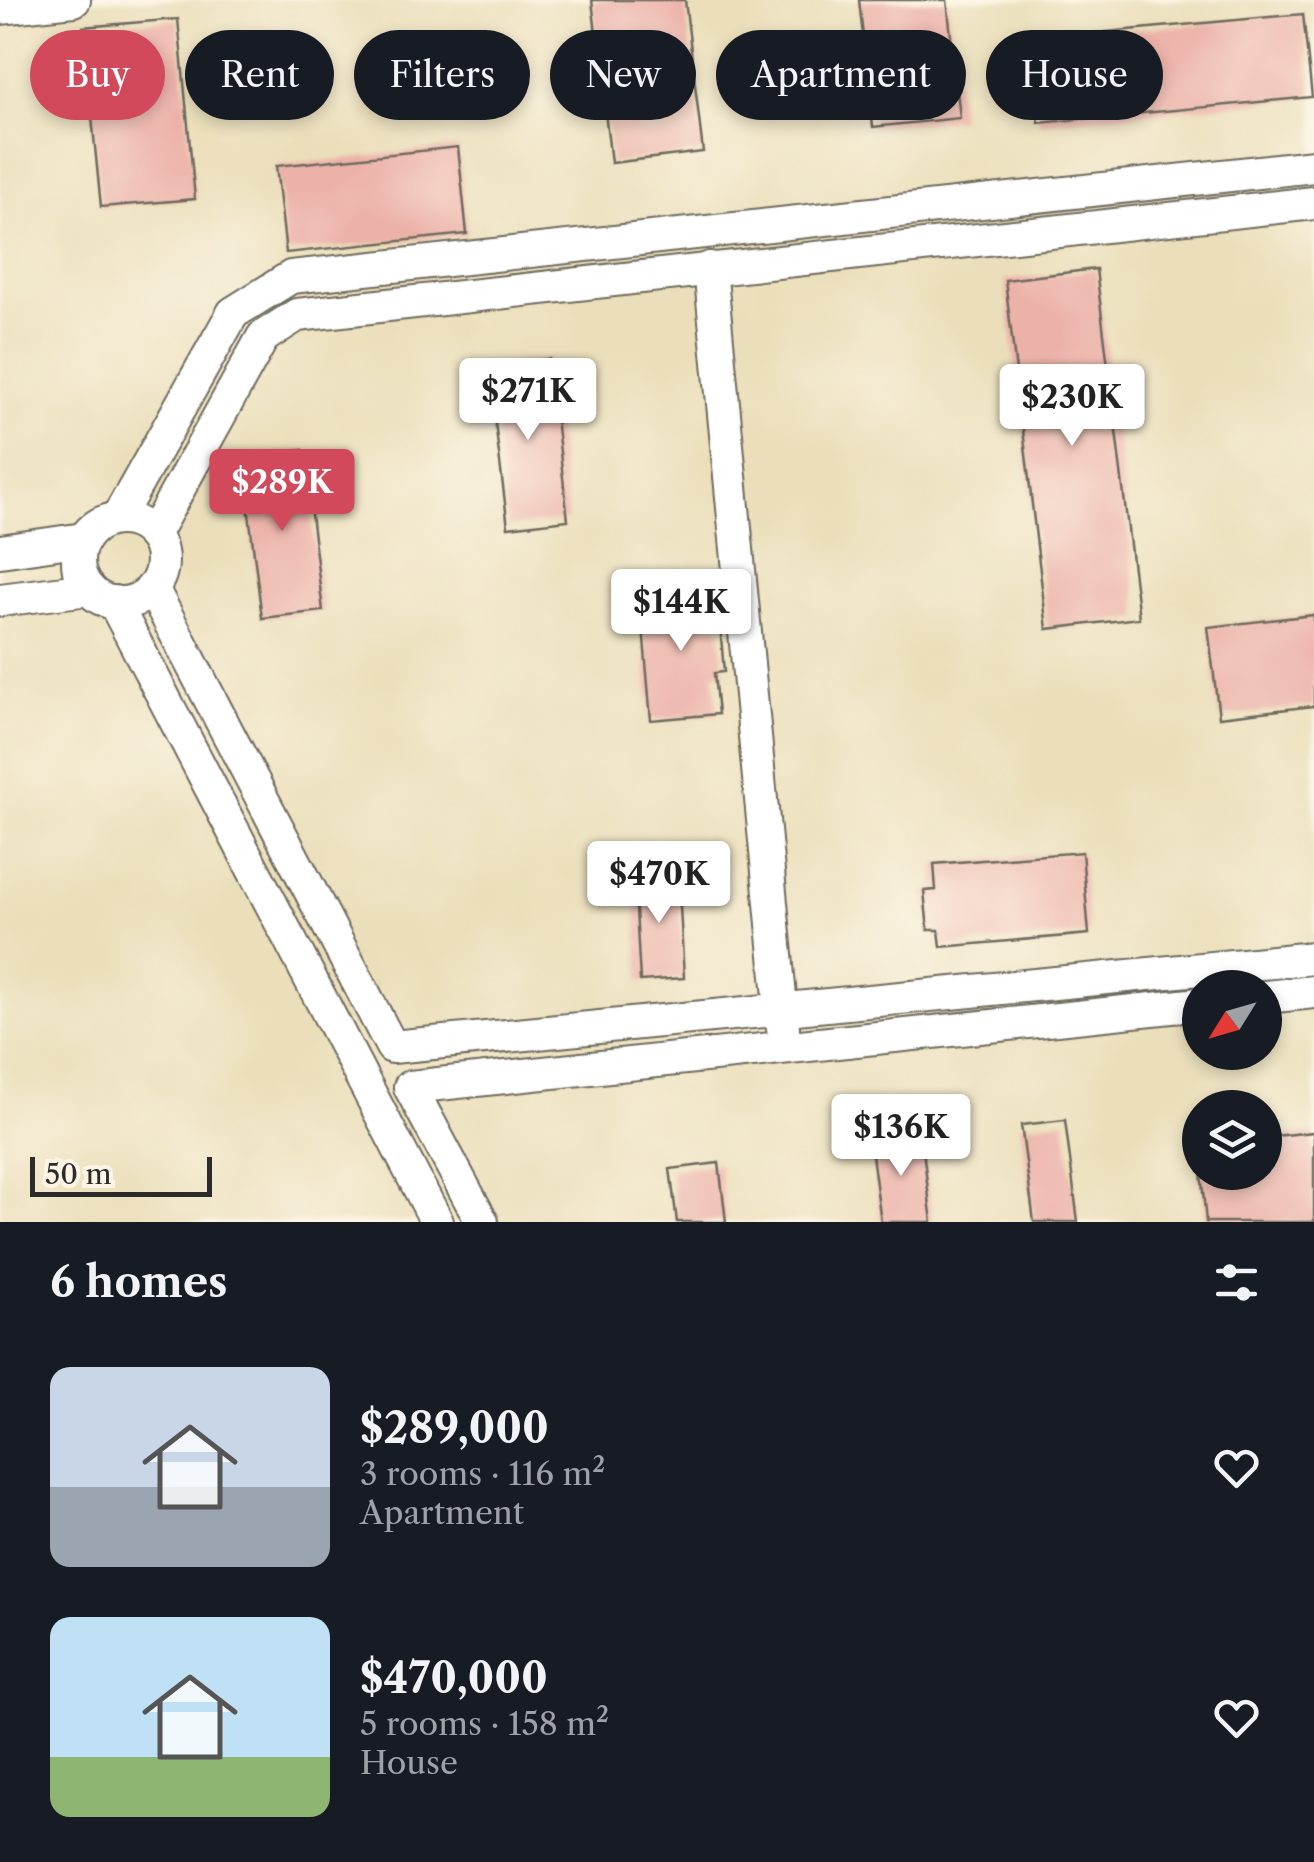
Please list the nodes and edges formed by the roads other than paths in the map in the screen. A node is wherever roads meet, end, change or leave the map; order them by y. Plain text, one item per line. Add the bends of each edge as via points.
1 (74, 0) edge
2 (0, 8) edge
3 (1314, 166) edge
4 (1314, 203) edge
5 (710, 268) junction
6 (117, 519) junction
7 (153, 536) junction
8 (84, 540) junction
9 (0, 550) edge
10 (152, 588) junction
11 (102, 596) junction
12 (0, 600) edge
13 (1314, 958) edge
14 (1314, 992) edge
15 (1282, 995) edge
16 (1182, 1006) edge
17 (780, 1009) junction
18 (392, 1047) junction
19 (787, 1048) junction
20 (365, 1084) junction
21 (410, 1086) junction
22 (438, 1222) edge
23 (482, 1222) edge

1 - 2 lane
3 - 6 lane via 291,277 233,313
4 - 5 lane
5 - 7 lane via 297,315 263,337
5 - 17 lane
6 - 7 lane
6 - 8 lane
7 - 10 lane via 162,562
8 - 9 lane
8 - 11 lane via 78,565
10 - 11 lane via 141,597
10 - 18 lane
11 - 12 lane
11 - 20 lane
13 - 17 lane
14 - 15 lane
16 - 19 lane
17 - 18 lane
17 - 19 lane
18 - 20 lane
18 - 21 lane
19 - 21 lane
20 - 21 lane
20 - 22 lane
21 - 23 lane

